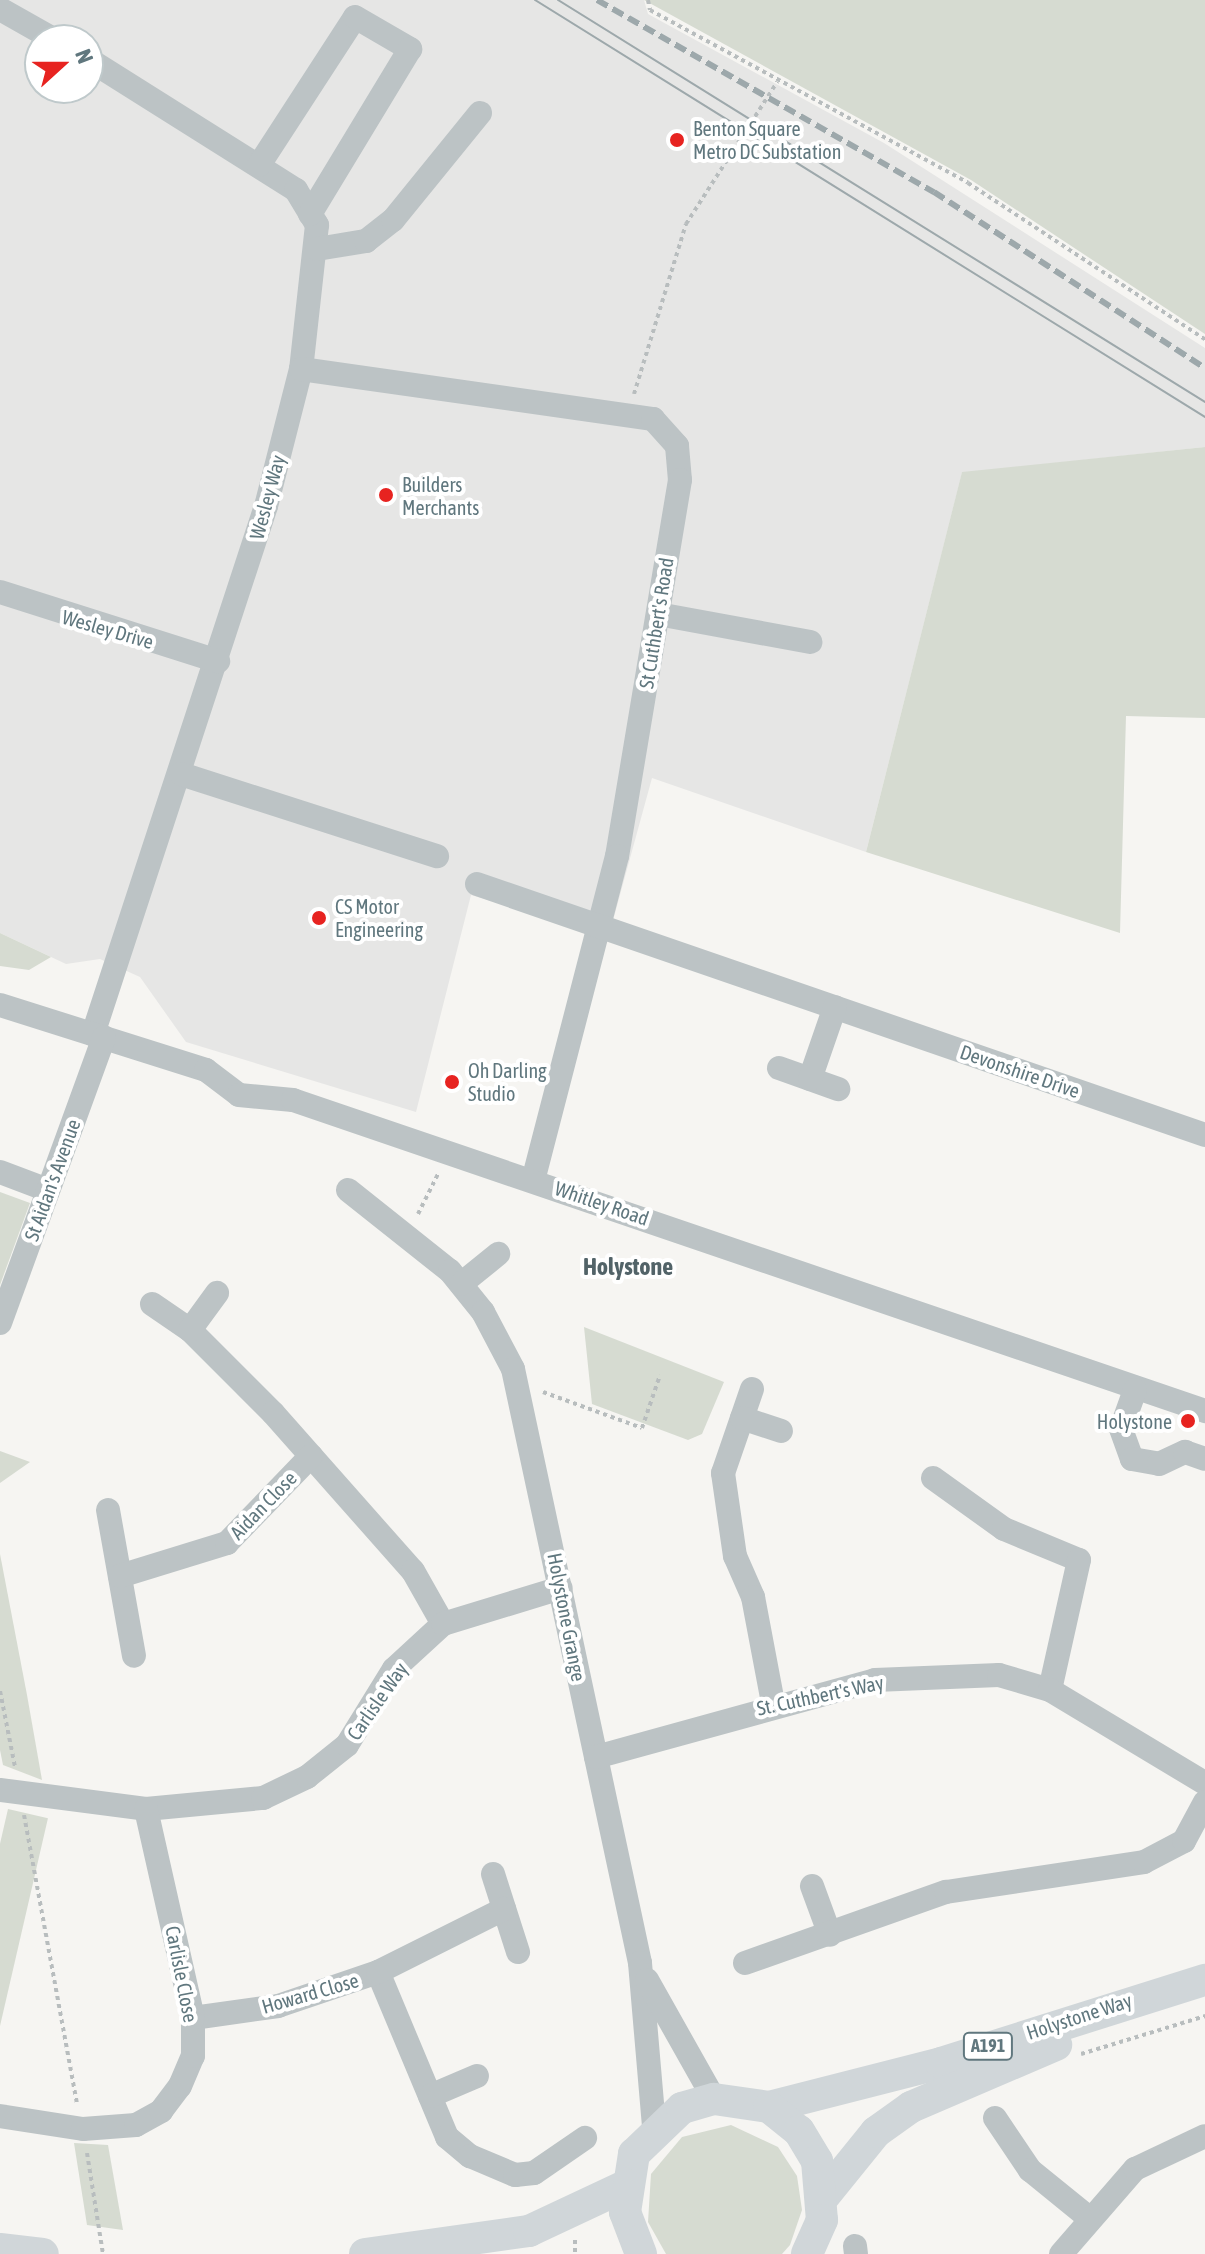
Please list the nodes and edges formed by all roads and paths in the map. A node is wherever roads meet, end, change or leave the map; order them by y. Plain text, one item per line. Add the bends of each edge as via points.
1 (648, 0) edge
2 (0, 9) edge
3 (27, 24) edge
4 (104, 69) edge
5 (777, 82) junction
6 (480, 113) dead end
7 (259, 165) junction
8 (310, 214) junction
9 (317, 249) junction
10 (1205, 339) edge
11 (301, 369) junction
12 (627, 416) junction
13 (0, 592) edge
14 (658, 614) junction
15 (810, 642) dead end
16 (218, 661) junction
17 (181, 774) junction
18 (437, 856) dead end
19 (477, 884) dead end
20 (599, 922) junction
21 (0, 1005) edge
22 (835, 1007) junction
23 (98, 1036) junction
24 (779, 1068) dead end
25 (810, 1079) junction
26 (838, 1089) dead end
27 (1205, 1135) edge
28 (449, 1152) junction
29 (0, 1172) edge
30 (533, 1180) junction
31 (48, 1190) junction
32 (348, 1190) dead end
33 (408, 1234) junction
34 (498, 1254) dead end
35 (461, 1284) junction
36 (217, 1293) dead end
37 (152, 1304) dead end
38 (0, 1323) edge
39 (190, 1330) junction
40 (660, 1375) dead end
41 (517, 1383) junction
42 (752, 1389) dead end
43 (1135, 1390) junction
44 (1205, 1411) edge
45 (742, 1418) junction
46 (781, 1431) dead end
47 (311, 1456) junction
48 (1205, 1459) edge
49 (933, 1478) dead end
50 (108, 1510) dead end
51 (120, 1576) junction
52 (561, 1588) junction
53 (443, 1624) junction
54 (134, 1656) dead end
55 (1050, 1690) junction
56 (0, 1691) edge
57 (773, 1703) junction
58 (596, 1757) junction
59 (1205, 1783) edge
60 (10, 1792) edge
61 (1205, 1802) edge
62 (146, 1809) junction
63 (493, 1874) dead end
64 (812, 1886) dead end
65 (504, 1909) junction
66 (830, 1935) junction
67 (518, 1952) dead end
68 (640, 1963) junction
69 (745, 1963) dead end
70 (378, 1972) junction
71 (1205, 1980) edge
72 (1205, 2002) edge
73 (193, 2018) junction
74 (477, 2076) dead end
75 (430, 2096) junction
76 (714, 2099) junction
77 (769, 2107) junction
78 (0, 2116) edge
79 (995, 2118) dead end
80 (654, 2127) junction
81 (83, 2129) junction
82 (1205, 2136) edge
83 (585, 2138) dead end
84 (625, 2186) junction
85 (825, 2195) junction
86 (1089, 2218) junction
87 (0, 2249) edge
88 (812, 2251) edge
89 (43, 2254) edge
90 (103, 2254) edge
91 (365, 2254) edge
92 (641, 2254) edge
93 (1061, 2254) edge

1 - 5 path via 650,10
2 - 3 street
4 - 7 street, Wesley Way
5 - 10 path via 968,183
5 - 12 path via 686,224
6 - 9 street via 393,220 366,241
7 - 8 street, Wesley Way via 296,190
7 - 8 street via 355,17 410,49
8 - 9 street, Wesley Way
9 - 11 street, Wesley Way
11 - 12 street, St Cuthbert's Road
11 - 16 street, Wesley Way
12 - 14 street, St Cuthbert's Road via 653,419 677,446 680,480
13 - 16 street, Wesley Drive
14 - 15 street
14 - 20 street, St Cuthbert's Road via 617,856
16 - 17 street, Wesley Way
17 - 18 street
17 - 23 street, Wesley Way
19 - 20 street, Devonshire Drive
20 - 22 street, Devonshire Drive
20 - 30 street, St Cuthbert's Road
21 - 23 street, Whitley Road
22 - 25 street
22 - 27 street, Devonshire Drive
23 - 28 street, Whitley Road via 206,1070 239,1095 293,1100
23 - 31 street, St Aidan's Avenue
24 - 25 street
25 - 26 street
28 - 30 street, Whitley Road
28 - 33 path
29 - 31 street
30 - 43 street, Whitley Road
31 - 38 street, St Aidan's Avenue
32 - 33 street, Holystone Grange
33 - 35 street, Holystone Grange
34 - 35 street
35 - 41 street, Holystone Grange via 483,1312
36 - 39 street
37 - 39 street, Aidan Close
39 - 47 street, Aidan Close
40 - 41 path via 642,1428
41 - 52 street, Holystone Grange
42 - 45 street
43 - 44 street, Whitley Road
43 - 48 street via 1121,1429 1132,1459 1144,1465 1185,1452
45 - 46 street
45 - 57 street via 723,1473 735,1556 753,1597
47 - 51 street, Aidan Close via 227,1543
47 - 53 street, Aidan Close via 413,1571
49 - 55 street via 1004,1529 1079,1560
50 - 51 street
51 - 54 street
52 - 53 street, Carlisle Way
52 - 58 street, Holystone Grange
53 - 62 street, Carlisle Way via 394,1669 347,1745 307,1777 263,1798
55 - 57 street, St. Cuthbert's Way via 999,1675 958,1676 875,1680
55 - 59 street, St. Cuthbert's Way
56 - 60 path
57 - 58 street, St. Cuthbert's Way
58 - 68 street, Holystone Grange
60 - 62 street, Carlisle Way
60 - 81 path
61 - 66 street via 1184,1841 1144,1862 946,1892
62 - 73 street, Carlisle Close
63 - 65 street
64 - 66 street
65 - 67 street
65 - 70 street, Howard Close
66 - 69 street
68 - 76 street, Holystone Grange via 672,2035
68 - 80 street, Holystone Grange
70 - 73 street, Howard Close via 278,2006
70 - 75 street, Howard Close
71 - 77 main road, Holystone Way / A191 via 941,2063
72 - 85 main road, Holystone Way / A191 via 1047,2048 923,2101 876,2132
73 - 81 street, Carlisle Close via 193,2056 161,2111 136,2125
74 - 75 street
75 - 83 street, Howard Close via 447,2137 515,2175 534,2173
76 - 77 main road, Holystone Way / A191
76 - 80 main road, Holystone Way / A191 via 682,2108
77 - 85 main road, Holystone Way / A191 via 799,2131 817,2161
78 - 81 street, Carlisle Close
79 - 86 street via 1030,2170
80 - 84 main road
81 - 90 path
82 - 86 street via 1135,2169
84 - 91 main road via 529,2231
84 - 92 main road via 625,2212
85 - 88 main road, Holystone Way / A191
86 - 93 street
87 - 89 main road

